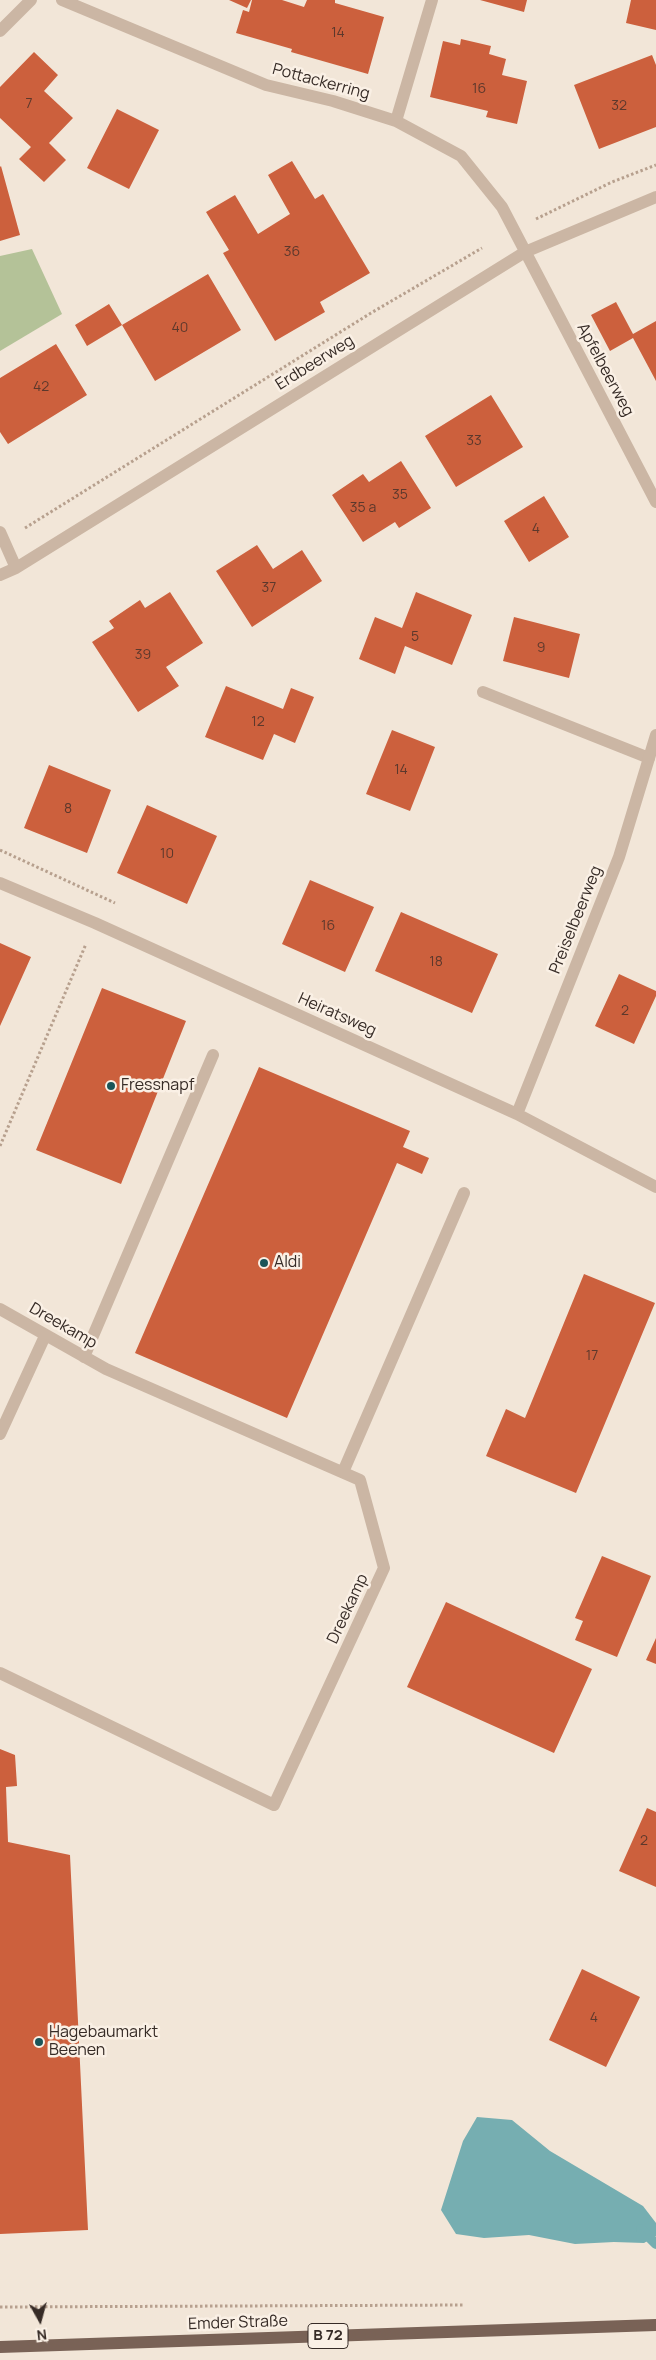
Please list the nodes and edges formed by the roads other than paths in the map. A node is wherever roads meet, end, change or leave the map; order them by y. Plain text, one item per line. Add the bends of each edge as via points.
1 (31, 0) edge
2 (62, 0) edge
3 (432, 0) edge
4 (0, 31) edge
5 (396, 121) junction
6 (656, 197) edge
7 (525, 252) junction
8 (656, 502) edge
9 (0, 532) edge
10 (16, 568) junction
11 (0, 575) edge
12 (482, 692) dead end
13 (656, 735) edge
14 (649, 758) junction
15 (0, 883) edge
16 (213, 1054) dead end
17 (517, 1114) junction
18 (656, 1186) edge
19 (464, 1193) dead end
20 (0, 1309) edge
21 (45, 1336) junction
22 (84, 1357) junction
23 (0, 1434) edge
24 (343, 1472) junction
25 (0, 1673) edge
26 (656, 2325) edge
27 (0, 2347) edge

1 - 4 street
2 - 5 street, Pottackerring via 266,85
3 - 5 street
5 - 7 street, Pottackerring via 461,156 502,208
6 - 7 street, Erdbeerweg
7 - 8 street, Apfelbeerweg
7 - 10 street, Erdbeerweg
9 - 10 street
10 - 11 street, Erdbeerweg
12 - 14 street
13 - 14 street, Preiselbeerweg
14 - 17 street, Preiselbeerweg via 619,857
15 - 17 street, Heiratsweg
16 - 22 street
17 - 18 street, Heiratsweg
19 - 24 street
20 - 21 street, Dreekamp
21 - 22 street, Dreekamp
21 - 23 street
22 - 24 street, Dreekamp
24 - 25 street, Dreekamp via 360,1480 384,1568 274,1805
26 - 27 main road, Emder Straße / B 72

